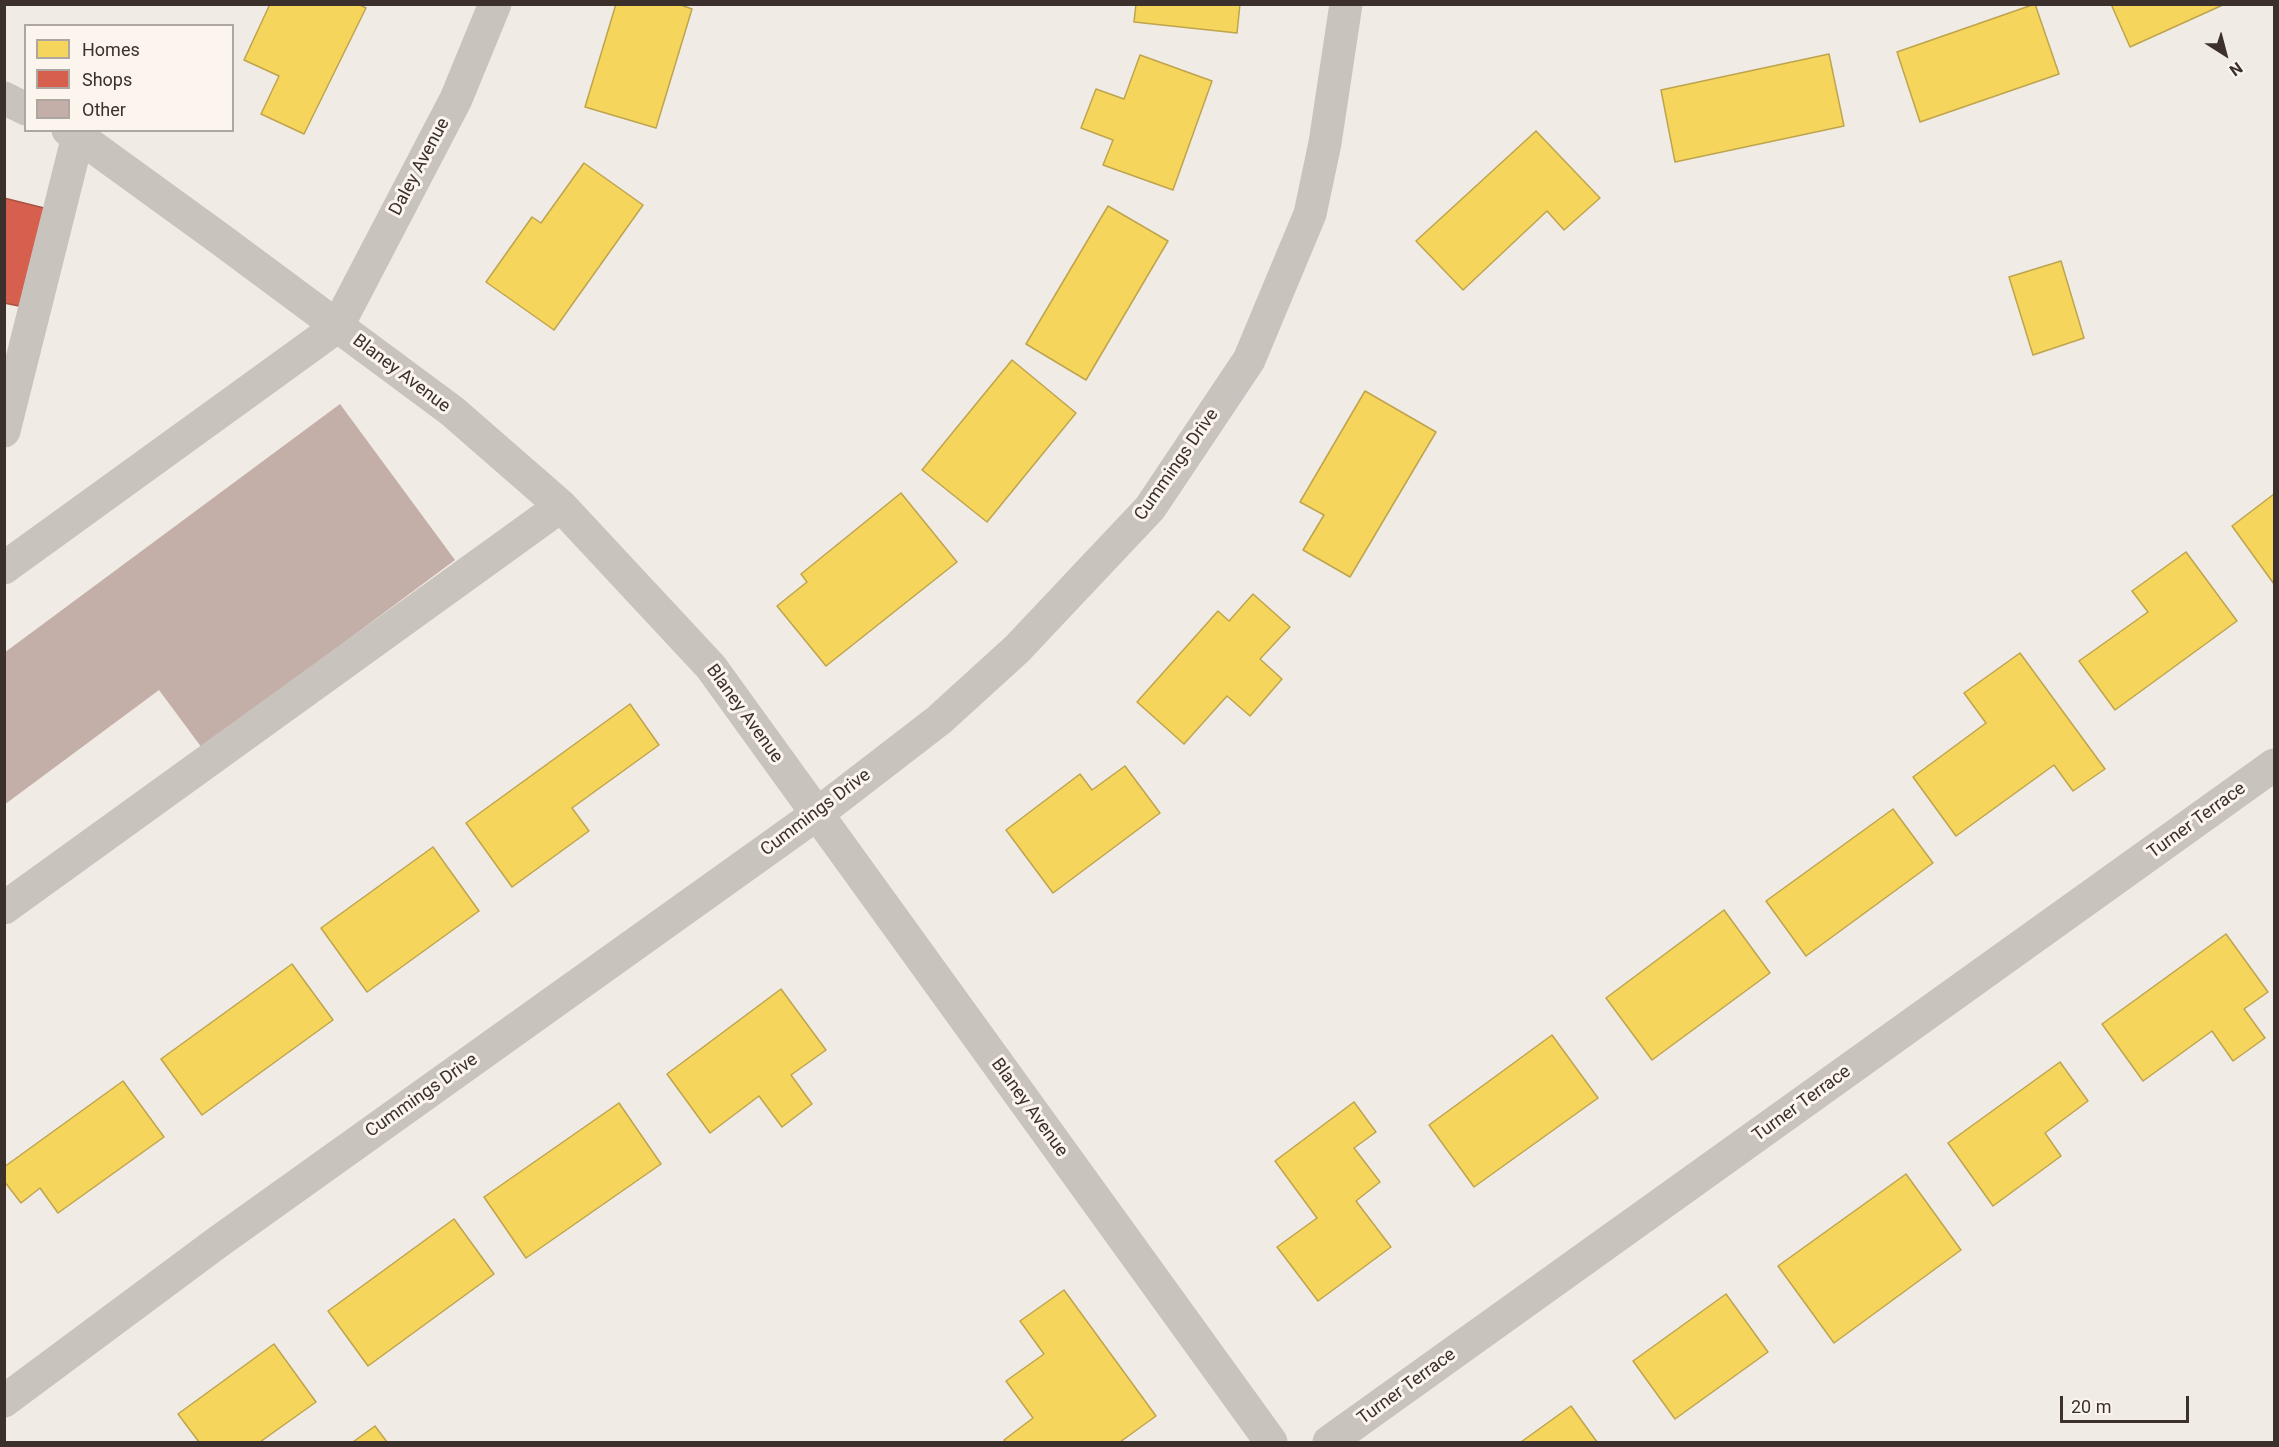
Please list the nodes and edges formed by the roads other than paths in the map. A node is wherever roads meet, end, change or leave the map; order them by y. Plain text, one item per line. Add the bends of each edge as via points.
1 (495, 4) edge
2 (1346, 4) edge
3 (4, 98) edge
4 (24, 108) edge
5 (73, 133) edge
6 (337, 327) junction
7 (4, 431) edge
8 (561, 506) junction
9 (4, 568) edge
10 (2274, 765) edge
11 (817, 814) junction
12 (4, 908) edge
13 (4, 1401) edge
14 (1271, 1443) edge
15 (1329, 1443) edge

1 - 6 street, Daley Avenue via 456,99
2 - 11 street, Cummings Drive via 1310,214 1249,360 1150,508 1017,649 939,720
3 - 4 street
5 - 6 street, Blaney Avenue
5 - 7 street
6 - 8 street, Blaney Avenue via 452,411
6 - 9 street
8 - 11 street, Blaney Avenue via 711,667
8 - 12 street
10 - 15 street, Turner Terrace
11 - 13 street, Cummings Drive via 218,1242
11 - 14 street, Blaney Avenue

